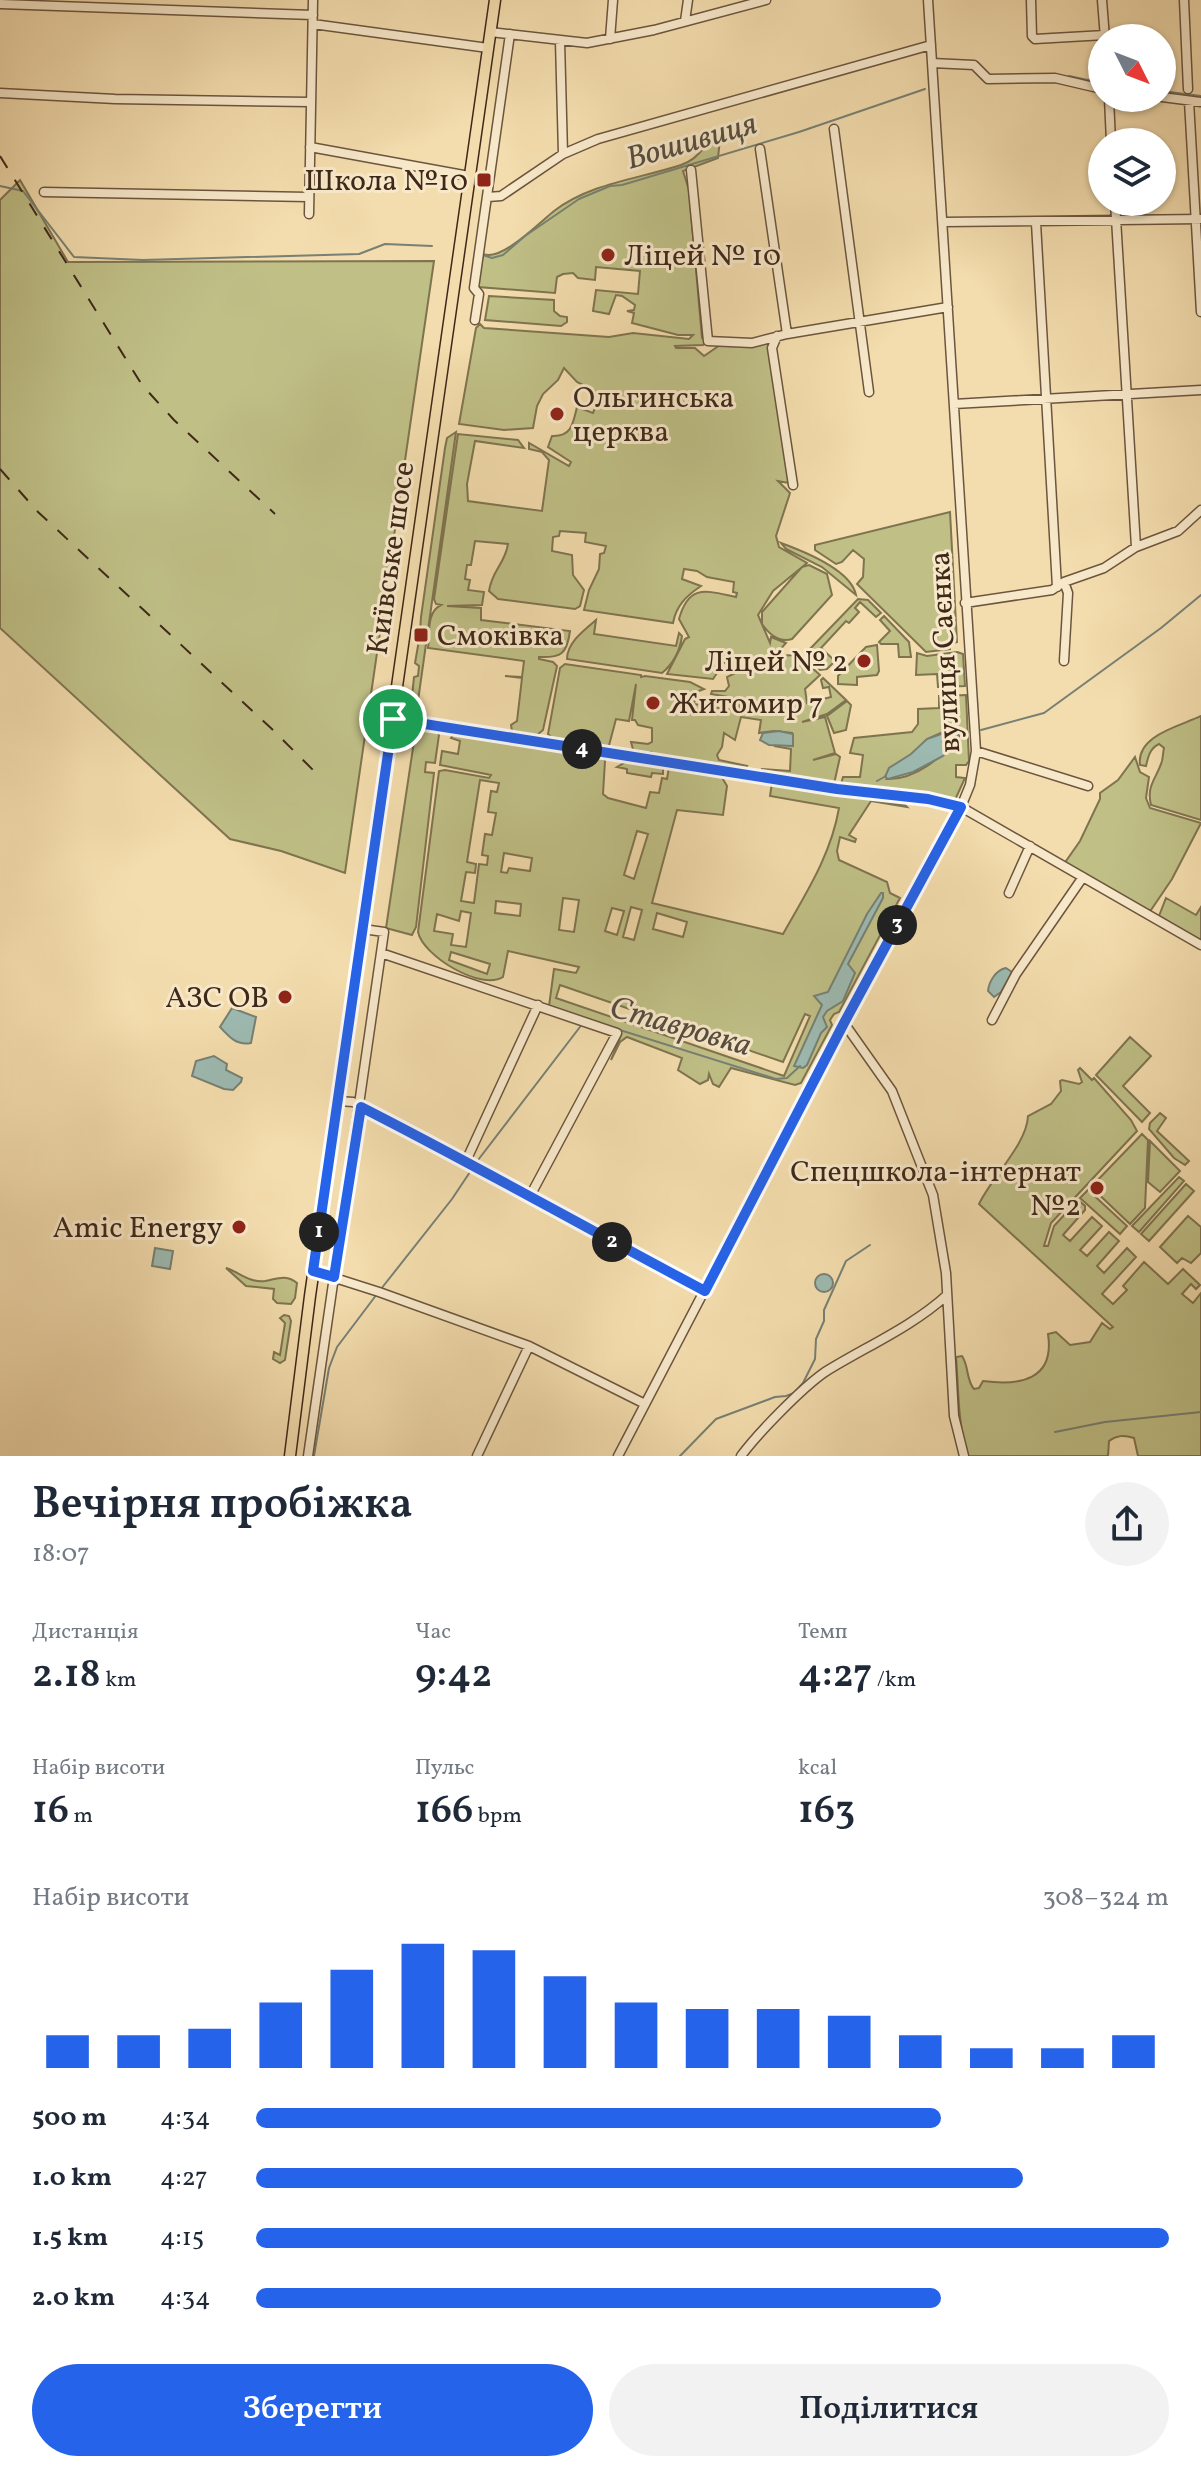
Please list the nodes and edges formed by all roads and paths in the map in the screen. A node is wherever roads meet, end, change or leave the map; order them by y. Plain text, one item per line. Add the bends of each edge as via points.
1 (313, 0) edge
2 (495, 0) edge
3 (613, 0) edge
4 (688, 0) edge
5 (766, 0) edge
6 (928, 0) edge
7 (1031, 0) edge
8 (1102, 0) edge
9 (1184, 0) edge
10 (0, 4) edge
11 (313, 19) junction
12 (685, 21) junction
13 (1104, 24) edge
14 (490, 32) junction
15 (510, 34) junction
16 (1088, 37) edge
17 (610, 39) junction
18 (560, 41) junction
19 (931, 45) junction
20 (488, 48) junction
21 (932, 63) junction
22 (1088, 86) edge
23 (1188, 89) dead end
24 (0, 93) edge
25 (1176, 99) edge
26 (1189, 101) junction
27 (310, 102) junction
28 (1201, 102) edge
29 (834, 129) dead end
30 (310, 147) junction
31 (760, 149) dead end
32 (563, 154) junction
33 (691, 170) dead end
34 (469, 176) junction
35 (44, 192) dead end
36 (308, 197) junction
37 (488, 197) junction
38 (309, 214) dead end
39 (1116, 216) edge
40 (1198, 219) edge
41 (1116, 220) junction
42 (943, 222) junction
43 (1036, 223) junction
44 (948, 307) junction
45 (1201, 312) edge
46 (475, 320) dead end
47 (860, 322) junction
48 (787, 334) junction
49 (777, 336) junction
50 (1201, 390) edge
51 (869, 392) dead end
52 (1126, 394) junction
53 (1044, 398) junction
54 (954, 404) junction
55 (793, 485) dead end
56 (1201, 510) edge
57 (1136, 547) junction
58 (1060, 584) junction
59 (965, 603) junction
60 (1064, 661) dead end
61 (393, 719) junction
62 (976, 751) junction
63 (1088, 786) dead end
64 (961, 807) junction
65 (1030, 846) junction
66 (1083, 877) junction
67 (1009, 893) dead end
68 (363, 929) junction
69 (1201, 945) edge
70 (381, 953) junction
71 (538, 1005) junction
72 (992, 1020) dead end
73 (844, 1023) junction
74 (338, 1101) junction
75 (361, 1107) junction
76 (466, 1161) junction
77 (529, 1198) junction
78 (313, 1271) junction
79 (334, 1277) junction
80 (705, 1291) junction
81 (947, 1295) junction
82 (529, 1346) junction
83 (645, 1404) junction
84 (290, 1456) edge
85 (308, 1456) edge
86 (477, 1456) edge
87 (618, 1456) edge
88 (741, 1456) edge
89 (964, 1456) edge

1 - 11 street
2 - 14 main road, Київське шосе
3 - 17 street
4 - 12 street
5 - 12 street
6 - 19 street, вулиця Саєнка
7 - 16 street via 1035,39
8 - 13 street
9 - 23 street
10 - 11 street
11 - 20 street
11 - 27 street
12 - 17 street
14 - 15 street
14 - 20 main road, Київське шосе
15 - 18 street
15 - 37 street
17 - 18 street
18 - 32 street
19 - 21 street, вулиця Саєнка
19 - 32 street via 598,139
20 - 34 main road, Київське шосе
21 - 22 street via 974,65 988,79 1055,78
21 - 42 street, вулиця Саєнка
24 - 27 street
25 - 26 street
26 - 28 street
26 - 40 street
27 - 30 street
29 - 47 street
30 - 34 street
30 - 36 street
31 - 48 street
32 - 37 street via 501,196
33 - 49 street via 708,341 752,343
34 - 61 main road, Київське шосе
35 - 36 street
36 - 38 street
37 - 46 street via 474,288 479,294
39 - 41 street
40 - 41 street
40 - 45 street
41 - 43 street
41 - 52 street
42 - 43 street
42 - 44 street, вулиця Саєнка
43 - 53 street
44 - 47 street
44 - 54 street, вулиця Саєнка
47 - 48 street
47 - 51 street
48 - 49 street
49 - 55 street via 773,352
50 - 52 street
52 - 53 street
52 - 57 street
53 - 54 street
53 - 58 street
54 - 59 street, вулиця Саєнка
56 - 57 street via 1178,531
57 - 58 street via 1104,568
58 - 59 street via 1052,590
58 - 60 street via 1068,593
59 - 62 street, вулиця Саєнка
61 - 64 street
61 - 68 main road, Київське шосе
62 - 63 street
62 - 64 street, вулиця Саєнка
64 - 65 street
64 - 73 street, вулиця Саєнка
65 - 66 street
65 - 67 street
66 - 69 street
66 - 72 street via 1016,974
68 - 70 street via 384,932
68 - 74 main road, Київське шосе
70 - 71 street
70 - 75 street
71 - 76 street
71 - 77 street via 617,1033
73 - 80 street, вулиця Саєнка
73 - 81 street via 892,1091 927,1178 940,1230
74 - 75 street
74 - 78 main road, Київське шосе
75 - 76 street
75 - 79 street
76 - 77 street
77 - 80 street
78 - 79 street
78 - 84 main road, Київське шосе
79 - 82 street
79 - 85 street
80 - 83 street, вулиця Саєнка
81 - 88 street via 823,1374
81 - 89 street via 954,1416
82 - 83 street
82 - 86 street
83 - 87 street, вулиця Саєнка

